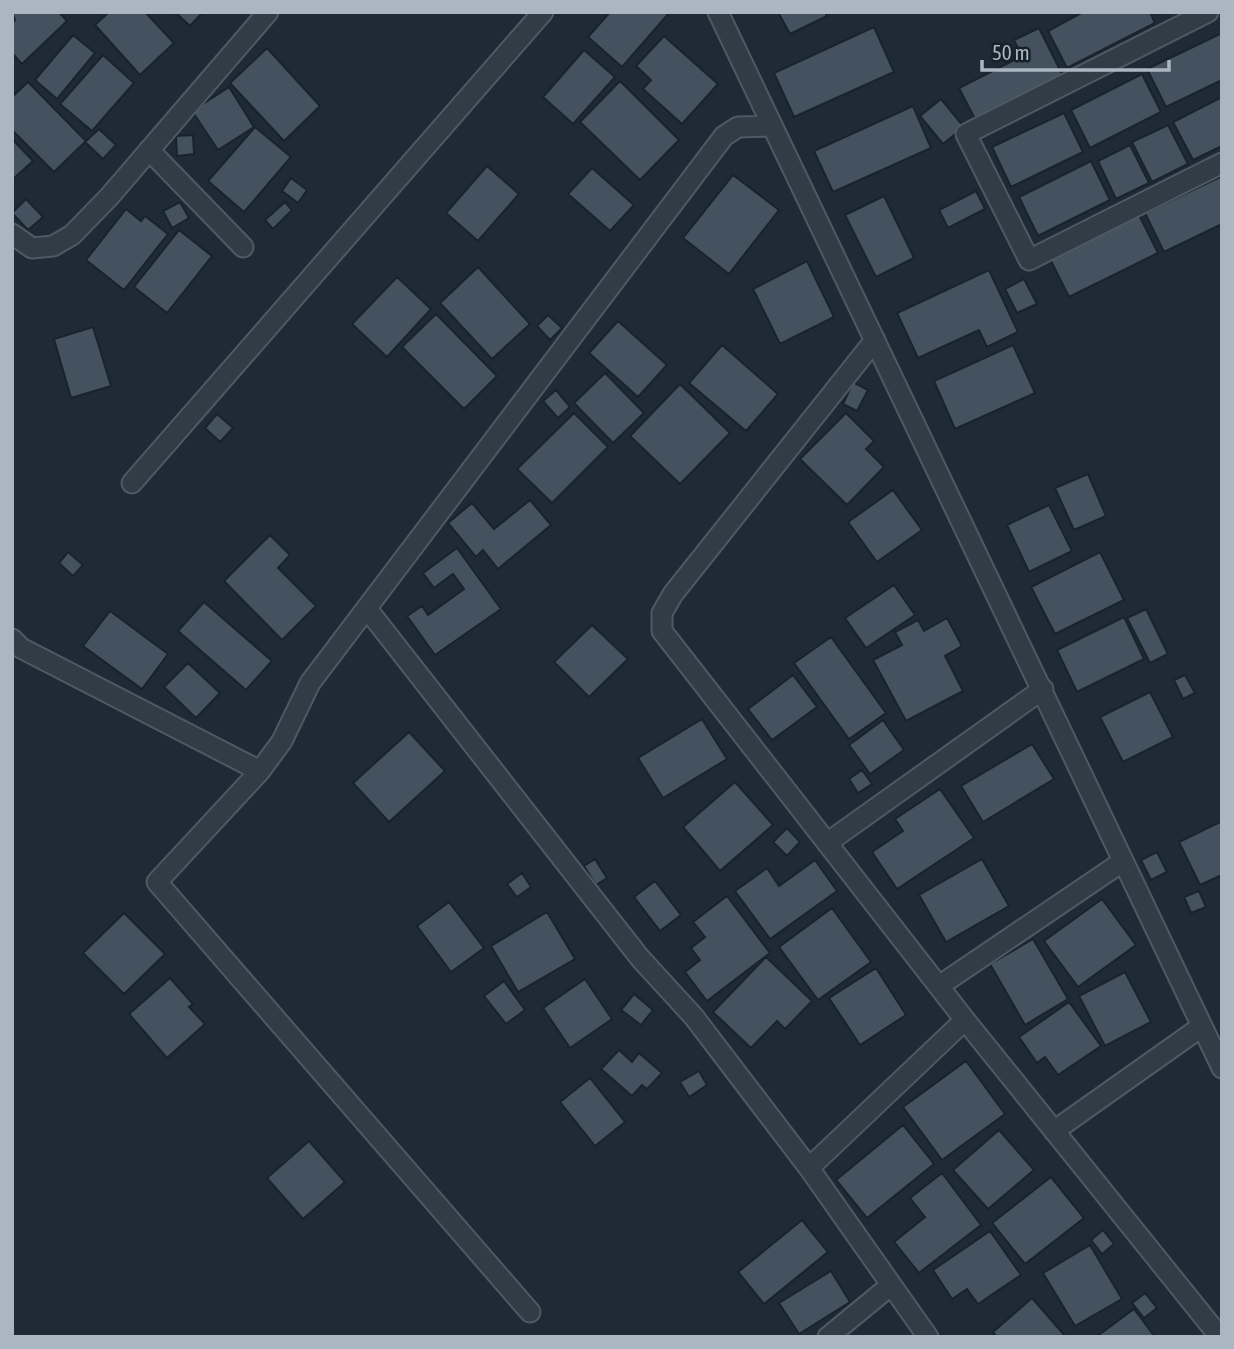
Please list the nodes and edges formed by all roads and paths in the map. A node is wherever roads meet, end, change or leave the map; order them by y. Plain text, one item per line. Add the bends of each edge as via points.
1 (268, 12) edge
2 (543, 12) edge
3 (718, 12) edge
4 (1208, 12) edge
5 (770, 126) junction
6 (149, 150) junction
7 (1222, 163) edge
8 (12, 234) edge
9 (243, 247) dead end
10 (875, 340) junction
11 (132, 483) dead end
12 (368, 610) junction
13 (12, 639) edge
14 (1043, 689) junction
15 (260, 771) junction
16 (827, 843) junction
17 (1122, 862) junction
18 (939, 986) junction
19 (965, 1020) junction
20 (1202, 1027) junction
21 (1222, 1068) edge
22 (1054, 1130) junction
23 (809, 1168) junction
24 (890, 1286) junction
25 (530, 1312) dead end
26 (828, 1337) edge
27 (928, 1337) edge
28 (1220, 1337) edge

1 - 6 street
2 - 11 street
3 - 5 street
4 - 7 street via 966,134 1030,260
5 - 10 street
5 - 12 street via 738,127 724,136
6 - 8 street via 72,235 53,246 32,248
6 - 9 street
10 - 14 street
10 - 16 street via 673,594 660,623
12 - 15 street via 310,682 282,741
12 - 23 street
13 - 15 street via 21,648
14 - 16 street
14 - 17 street
15 - 25 street via 157,883
16 - 18 street
17 - 18 street
17 - 20 street
18 - 19 street
19 - 22 street
19 - 23 street
20 - 21 street
20 - 22 street
22 - 28 street
23 - 24 street
24 - 26 street
24 - 27 street

